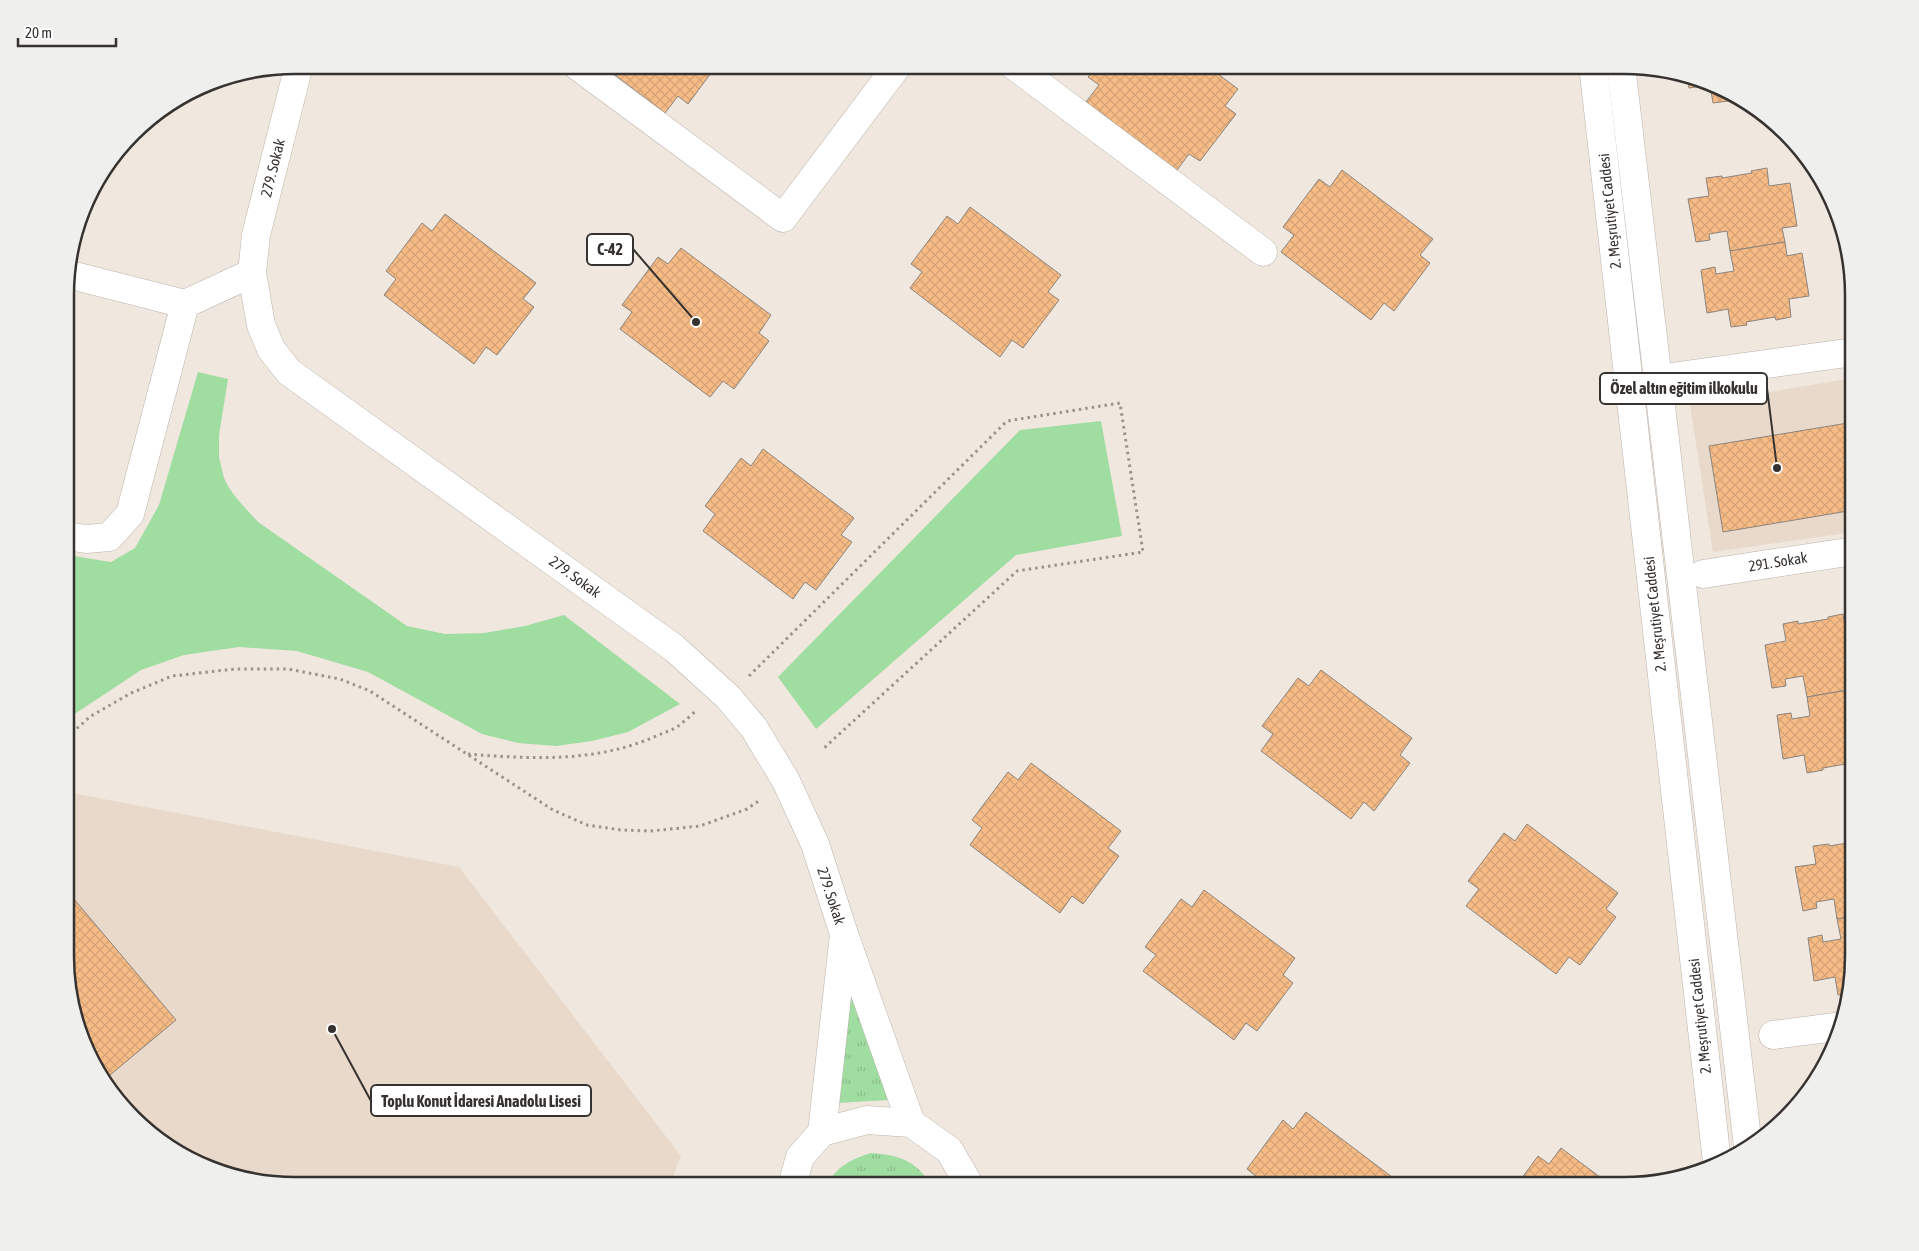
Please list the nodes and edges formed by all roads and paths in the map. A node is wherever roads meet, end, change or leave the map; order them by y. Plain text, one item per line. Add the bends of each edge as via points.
1 (297, 74) edge
2 (588, 74) edge
3 (891, 74) edge
4 (1025, 74) edge
5 (1594, 74) edge
6 (1622, 74) edge
7 (1263, 252) dead end
8 (252, 273) junction
9 (75, 276) edge
10 (185, 304) junction
11 (1845, 353) edge
12 (1671, 377) dead end
13 (74, 537) edge
14 (1845, 552) edge
15 (1703, 574) dead end
16 (725, 693) junction
17 (74, 730) edge
18 (822, 749) dead end
19 (467, 754) junction
20 (786, 781) junction
21 (844, 934) junction
22 (1834, 1027) edge
23 (1773, 1035) dead end
24 (911, 1123) junction
25 (822, 1132) junction
26 (1747, 1140) edge
27 (949, 1150) junction
28 (800, 1157) junction
29 (1716, 1157) edge
30 (782, 1177) edge
31 (794, 1177) edge
32 (965, 1177) edge
33 (980, 1177) edge

1 - 8 street, 279. Sokak via 256,234
2 - 3 street via 783,218
4 - 7 street
5 - 29 street, 2. Meşrutiyet Caddesi
6 - 26 street, 2. Meşrutiyet Caddesi
8 - 10 street
8 - 16 street, 279. Sokak via 261,325 271,348 289,372 674,648
9 - 10 street
10 - 13 street via 130,514 109,537
11 - 12 street
14 - 15 street, 291. Sokak
16 - 18 path via 1007,421 1120,402 1143,552 1017,570
16 - 19 path via 677,727 644,742 606,753 567,757
16 - 20 street, 279. Sokak via 754,728
17 - 19 path via 131,692 172,676 235,669 288,669 340,679 370,690
19 - 20 path via 553,810 586,825 621,830 651,831 700,826 747,809
20 - 21 street, 279. Sokak via 815,844
21 - 24 street, 279. Sokak
21 - 25 street, 279. Sokak
22 - 23 street
24 - 25 street via 867,1120
24 - 27 street
25 - 28 street
27 - 32 street
27 - 33 street
28 - 30 street
28 - 31 street

